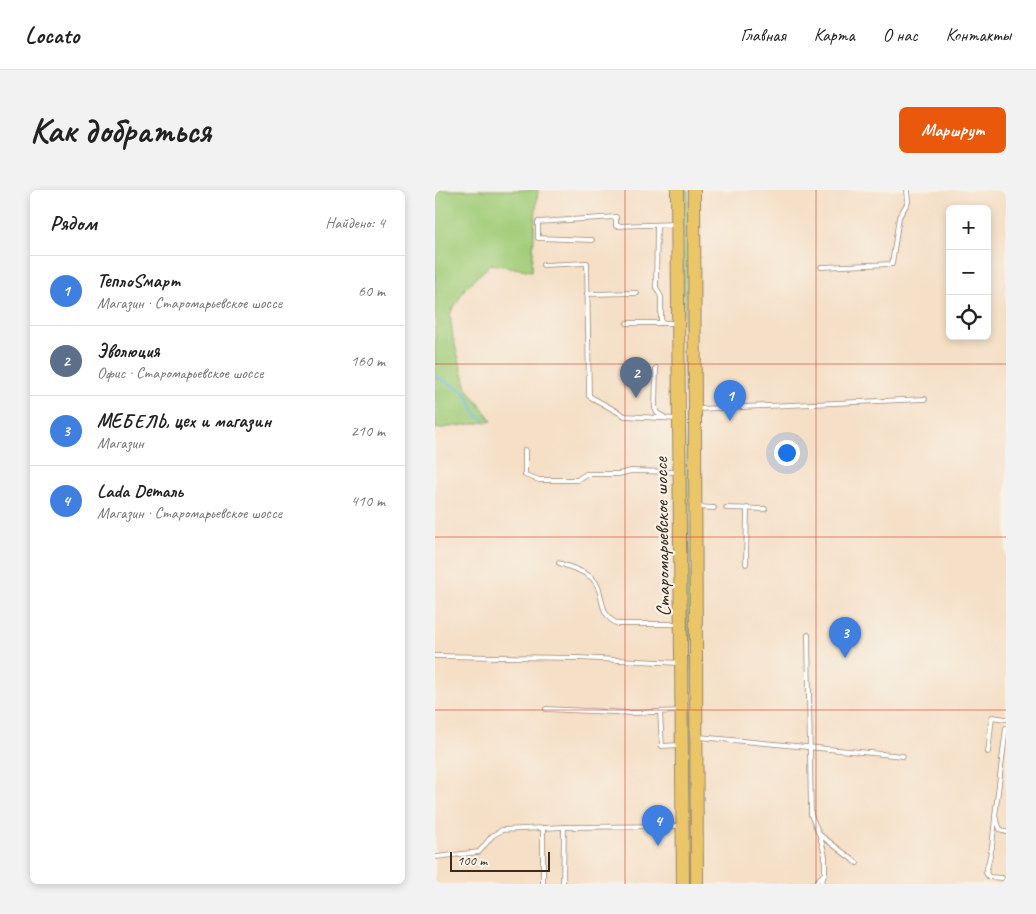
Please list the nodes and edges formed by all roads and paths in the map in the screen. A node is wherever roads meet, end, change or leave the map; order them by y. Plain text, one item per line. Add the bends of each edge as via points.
1 (677, 190) edge
2 (693, 190) edge
3 (907, 190) edge
4 (678, 224) junction
5 (657, 225) junction
6 (592, 240) dead end
7 (543, 265) dead end
8 (821, 267) dead end
9 (637, 293) dead end
10 (587, 294) junction
11 (627, 323) dead end
12 (661, 323) junction
13 (679, 323) junction
14 (656, 368) dead end
15 (680, 397) junction
16 (925, 399) dead end
17 (694, 402) junction
18 (674, 419) junction
19 (525, 450) dead end
20 (680, 473) junction
21 (696, 507) junction
22 (714, 508) dead end
23 (726, 508) dead end
24 (747, 508) junction
25 (765, 509) dead end
26 (559, 563) dead end
27 (746, 564) dead end
28 (681, 624) junction
29 (808, 634) dead end
30 (435, 656) edge
31 (682, 663) junction
32 (546, 709) dead end
33 (682, 710) junction
34 (660, 712) junction
35 (1006, 719) edge
36 (1006, 728) edge
37 (697, 736) junction
38 (683, 745) junction
39 (810, 746) junction
40 (988, 752) dead end
41 (903, 756) dead end
42 (995, 816) junction
43 (683, 826) junction
44 (564, 827) junction
45 (543, 828) junction
46 (1006, 832) edge
47 (819, 834) junction
48 (436, 857) edge
49 (857, 863) dead end
50 (825, 873) junction
51 (1002, 878) dead end
52 (543, 884) edge
53 (563, 884) edge
54 (683, 884) edge
55 (697, 884) edge
56 (814, 884) edge
57 (821, 884) edge

1 - 4 main road, Старомарьевское шоссе
2 - 17 main road, Старомарьевское шоссе
3 - 8 lane via 908,202 899,217 892,264
4 - 5 lane
4 - 13 main road, Старомарьевское шоссе
5 - 6 lane via 616,226 616,217 538,222 537,238
5 - 12 lane via 656,287 661,297
7 - 10 lane via 587,263
9 - 10 lane
10 - 18 lane via 589,396 625,416
11 - 12 lane
12 - 13 lane
13 - 15 main road, Старомарьевское шоссе
14 - 18 lane via 655,408 657,413
15 - 17 main road
15 - 18 main road, Старомарьевское шоссе
16 - 17 lane
17 - 21 main road, Старомарьевское шоссе
18 - 20 main road, Старомарьевское шоссе
19 - 20 lane via 525,475 539,480 577,480 586,474 631,471
20 - 28 main road, Старомарьевское шоссе
21 - 22 lane
21 - 37 main road, Старомарьевское шоссе
23 - 24 lane
24 - 25 lane
24 - 27 lane
26 - 28 lane via 592,578 611,621 618,624
28 - 31 main road, Старомарьевское шоссе
29 - 39 lane
30 - 31 lane
31 - 33 main road, Старомарьевское шоссе
32 - 34 lane
33 - 34 lane
33 - 38 main road, Старомарьевское шоссе
34 - 38 lane via 662,746
35 - 40 lane via 992,716
36 - 42 lane
37 - 39 lane
37 - 55 main road, Старомарьевское шоссе
38 - 43 main road, Старомарьевское шоссе
39 - 41 lane
39 - 47 lane via 811,815
42 - 46 lane via 1000,828
42 - 51 lane via 986,873 989,877
43 - 44 lane
43 - 54 main road, Старомарьевское шоссе
44 - 45 lane
44 - 53 lane
45 - 48 lane via 502,830 492,836 479,852
45 - 52 lane
47 - 49 lane
47 - 50 lane via 825,856
50 - 56 lane
50 - 57 lane

